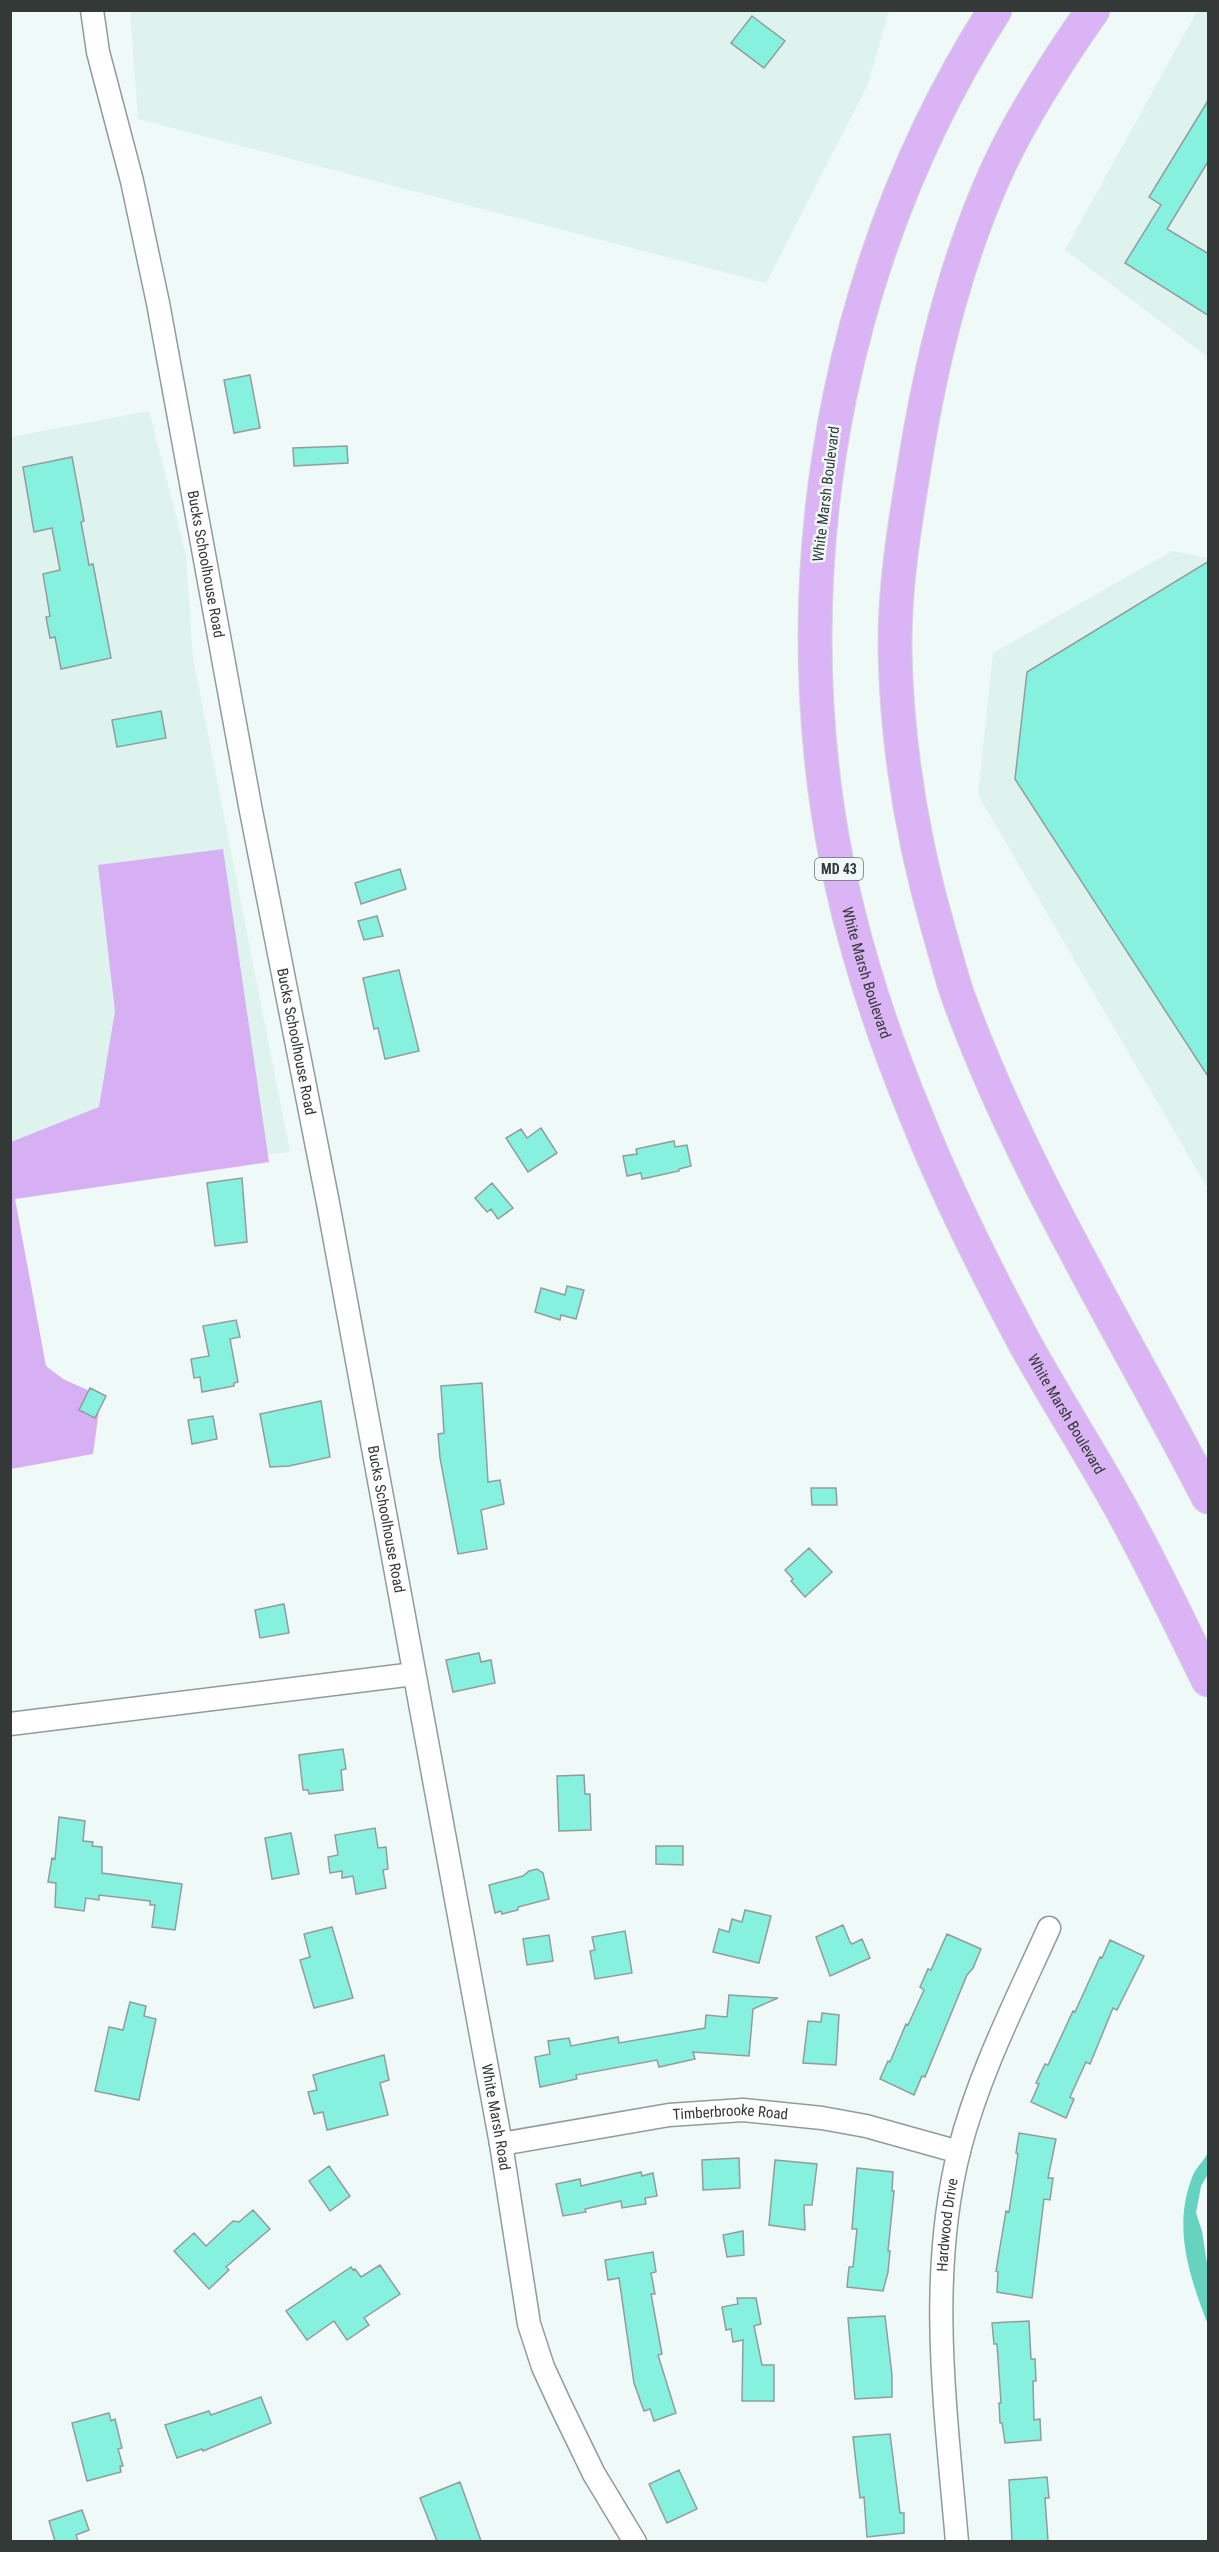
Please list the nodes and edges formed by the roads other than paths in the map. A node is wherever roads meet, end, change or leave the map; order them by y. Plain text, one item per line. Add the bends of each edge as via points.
1 (92, 10) edge
2 (996, 10) edge
3 (1094, 10) edge
4 (1209, 1497) edge
5 (414, 1674) junction
6 (1209, 1680) edge
7 (10, 1724) edge
8 (1049, 1928) dead end
9 (501, 2144) junction
10 (959, 2152) junction
11 (635, 2541) edge
12 (957, 2541) edge

1 - 5 street, Bucks Schoolhouse Road via 98,52 132,181 158,303
2 - 6 highway, White Marsh Boulevard / MD 43 via 957,75 905,184 864,303 839,399 823,497 816,592 815,663 822,770 856,944 888,1047 917,1119 1024,1342 1117,1500
3 - 4 highway via 1063,53 998,168 968,243 942,326 902,543 895,649 900,722 910,817 957,995 1017,1137 1060,1224
5 - 7 street
5 - 9 street, White Marsh Road
8 - 10 street, Hardwood Drive via 993,2052
9 - 10 street, Timberbrooke Road via 669,2115 744,2110 866,2126
9 - 11 street, White Marsh Road via 529,2324 543,2367 594,2474
10 - 12 street, Hardwood Drive via 947,2216 941,2281 942,2358

